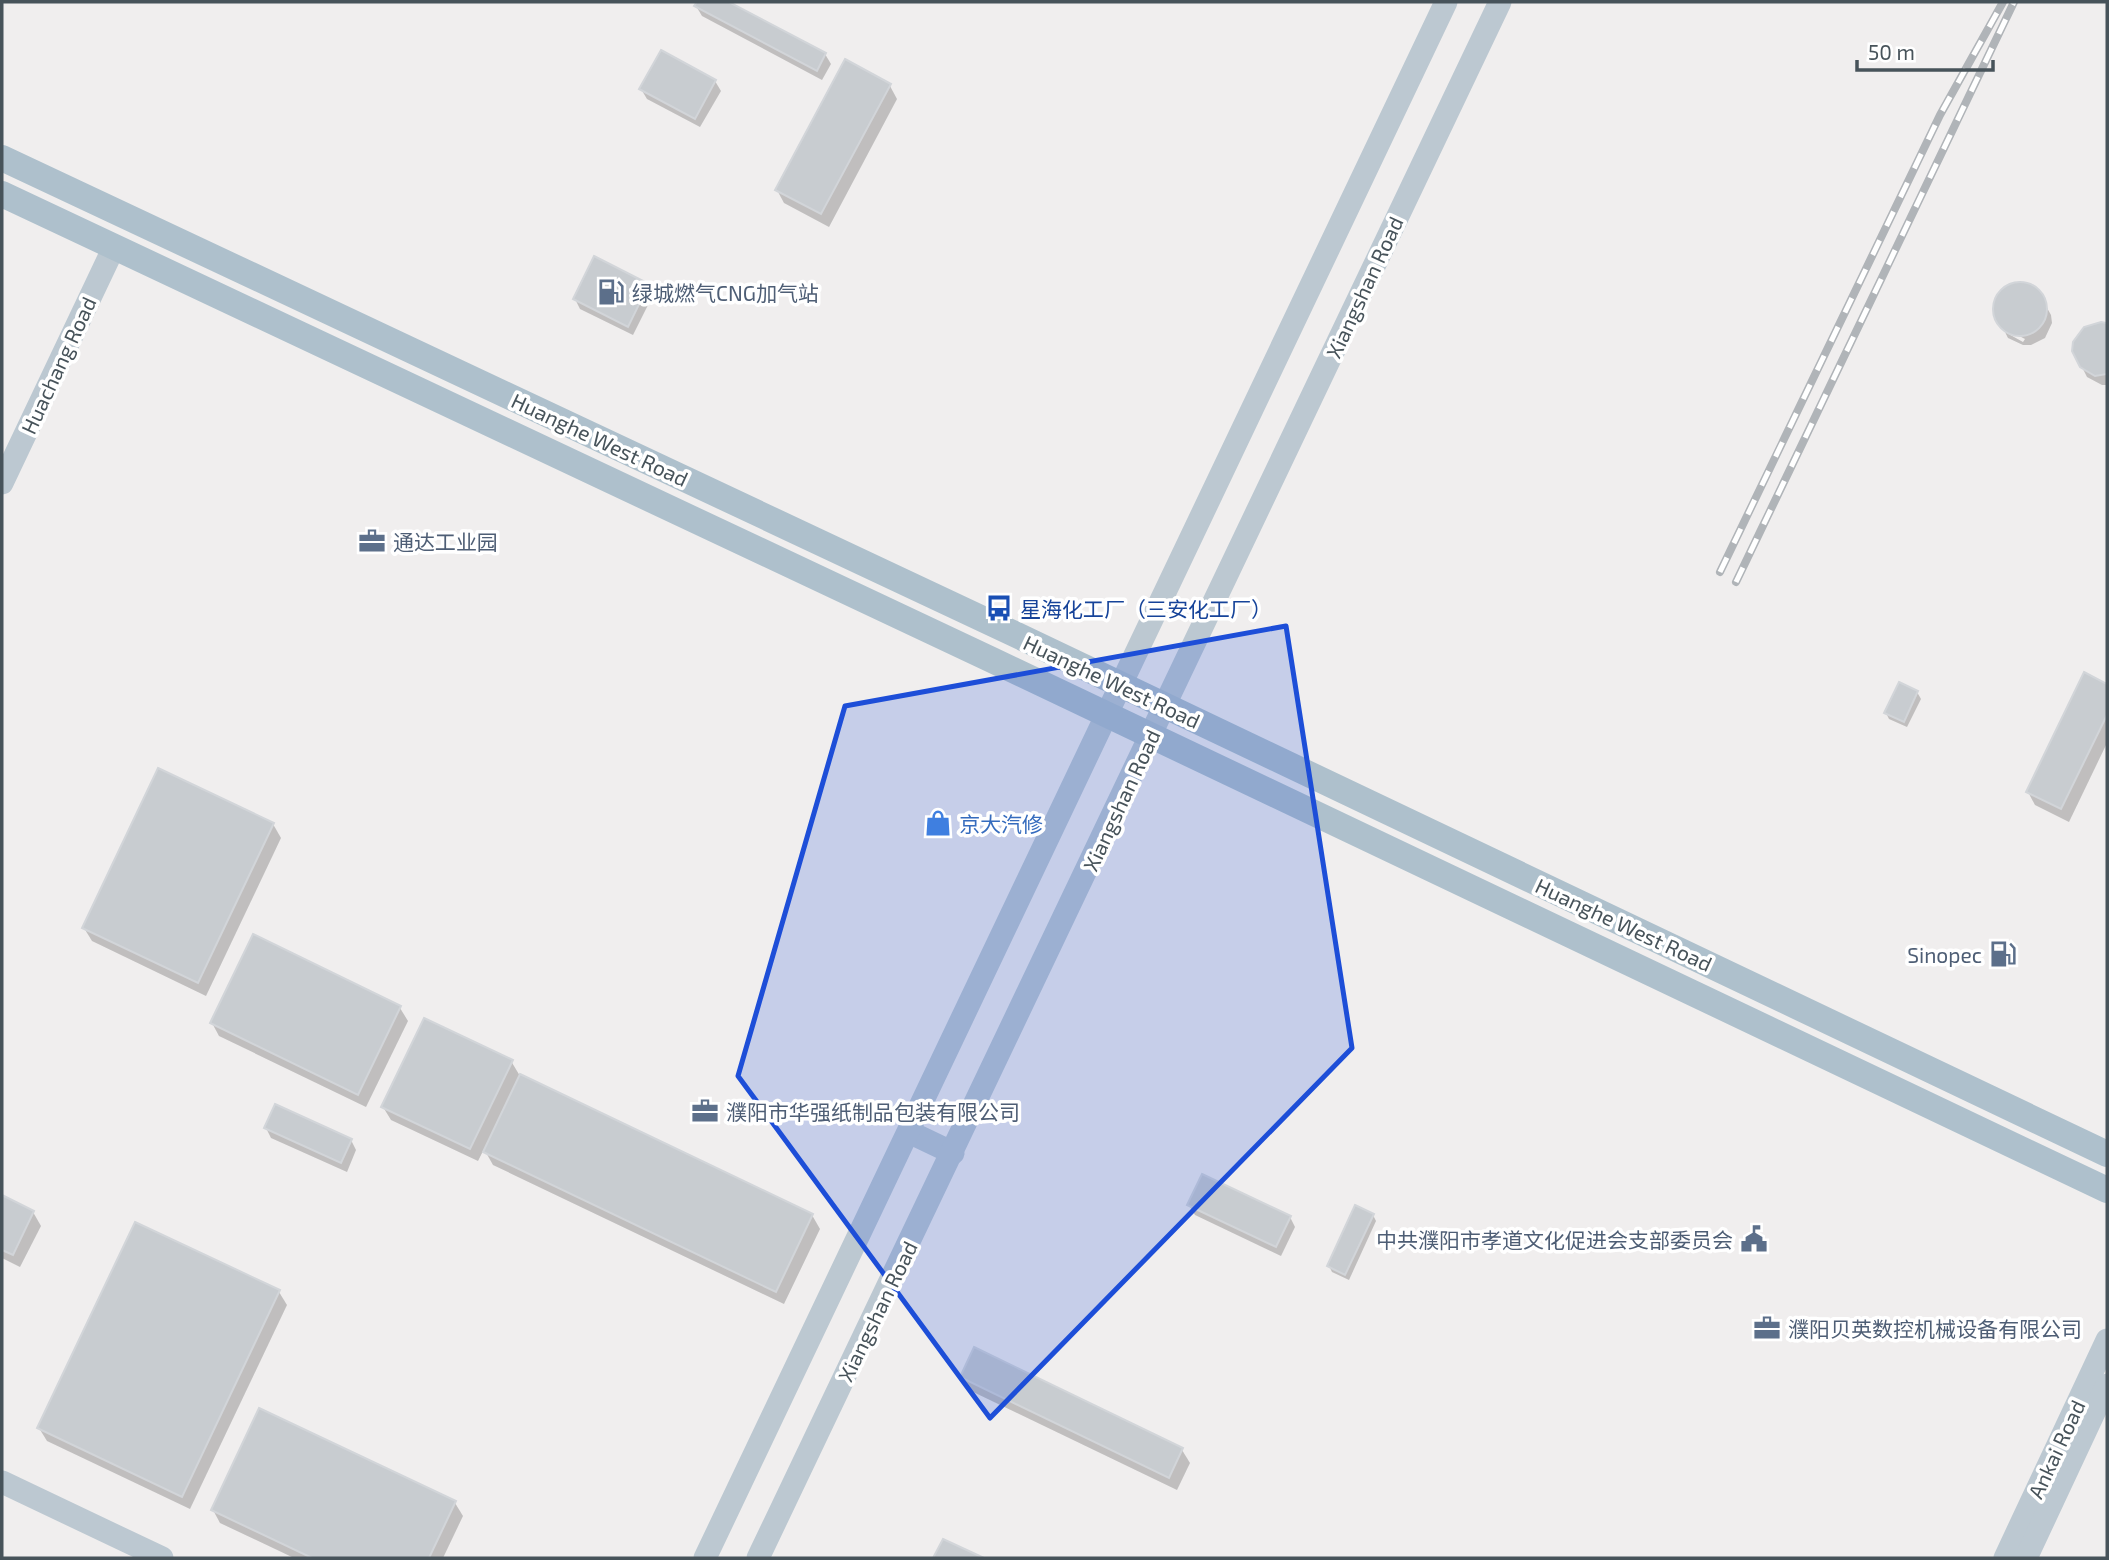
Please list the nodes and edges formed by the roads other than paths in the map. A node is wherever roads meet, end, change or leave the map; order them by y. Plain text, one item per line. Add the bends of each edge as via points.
1 (1446, 2) edge
2 (1500, 2) edge
3 (2, 158) edge
4 (2, 194) edge
5 (114, 247) junction
6 (2, 483) edge
7 (1122, 685) junction
8 (1166, 706) junction
9 (1108, 715) junction
10 (1152, 736) junction
11 (909, 1132) junction
12 (953, 1153) junction
13 (2107, 1154) edge
14 (2107, 1190) edge
15 (2107, 1340) edge
16 (2107, 1385) edge
17 (2, 1482) edge
18 (162, 1558) edge
19 (705, 1558) edge
20 (758, 1558) edge
21 (2004, 1558) edge
22 (2025, 1558) edge

1 - 7 street
2 - 8 street, Xiangshan Road
3 - 7 main road, Huanghe West Road
4 - 5 main road, Huanghe West Road
5 - 6 street, Huachang Road
5 - 9 main road, Huanghe West Road
7 - 8 main road, Huanghe West Road
7 - 9 street
8 - 10 street, Xiangshan Road
8 - 13 main road, Huanghe West Road
9 - 10 main road, Huanghe West Road
9 - 11 street
10 - 12 street, Xiangshan Road
10 - 14 main road, Huanghe West Road
11 - 12 street
11 - 19 street
12 - 20 street, Xiangshan Road
15 - 21 street, Ankai Road
16 - 22 street, Ankai Road
17 - 18 street

